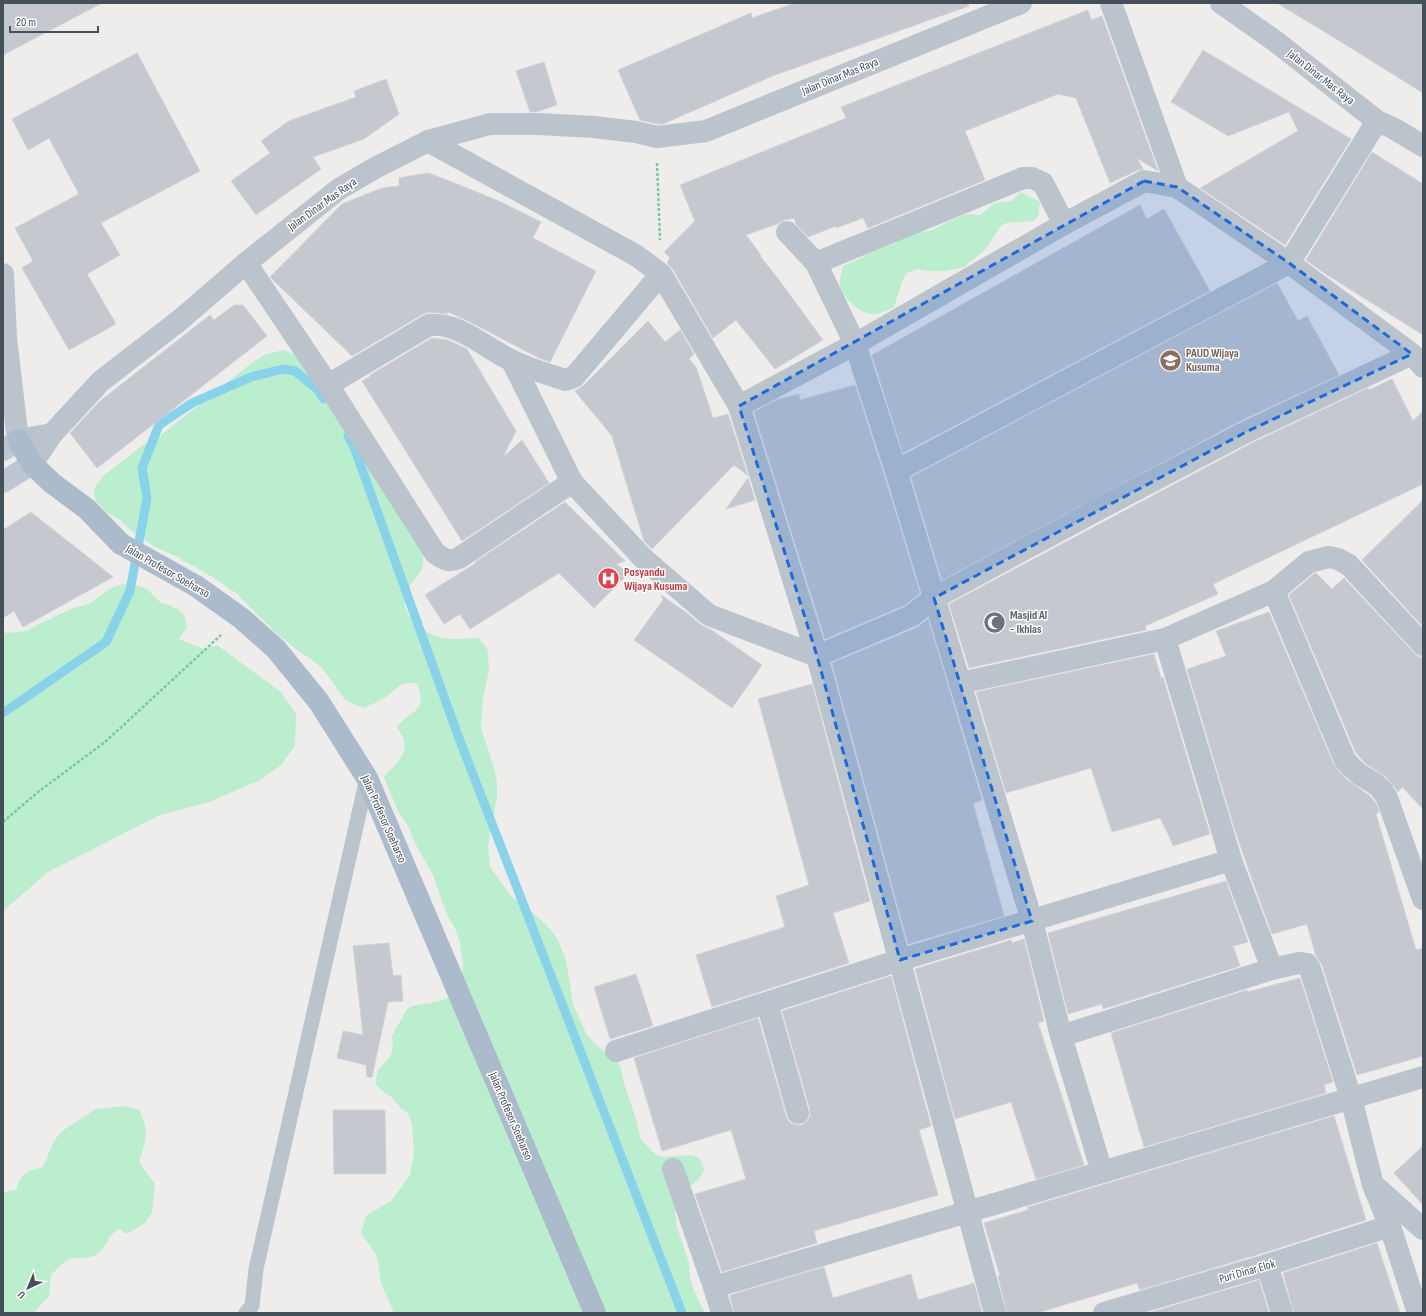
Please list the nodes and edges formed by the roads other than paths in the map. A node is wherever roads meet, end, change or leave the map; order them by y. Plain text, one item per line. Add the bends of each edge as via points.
1 (1021, 3) edge
2 (1111, 3) edge
3 (1221, 3) edge
4 (1377, 120) junction
5 (428, 141) junction
6 (1423, 146) edge
7 (1177, 187) junction
8 (1064, 224) junction
9 (787, 232) dead end
10 (246, 263) junction
11 (816, 263) junction
12 (1288, 263) junction
13 (3, 274) edge
14 (661, 274) junction
15 (855, 344) junction
16 (1417, 360) edge
17 (512, 361) junction
18 (328, 385) junction
19 (739, 406) junction
20 (52, 434) junction
21 (11, 445) edge
22 (32, 464) junction
23 (896, 471) junction
24 (3, 482) edge
25 (572, 482) junction
26 (1274, 591) junction
27 (934, 598) junction
28 (1165, 639) junction
29 (1423, 645) edge
30 (817, 656) junction
31 (960, 683) junction
32 (367, 778) junction
33 (1231, 860) junction
34 (1423, 899) edge
35 (1032, 921) junction
36 (900, 960) junction
37 (1272, 969) junction
38 (767, 1003) junction
39 (1060, 1036) junction
40 (616, 1051) dead end
41 (1423, 1077) edge
42 (1351, 1098) junction
43 (798, 1113) dead end
44 (674, 1169) dead end
45 (1102, 1172) junction
46 (1373, 1185) junction
47 (969, 1211) junction
48 (1390, 1226) junction
49 (1423, 1229) edge
50 (1267, 1265) junction
51 (714, 1287) junction
52 (1135, 1308) edge
53 (246, 1313) edge
54 (595, 1313) edge
55 (722, 1313) edge
56 (995, 1313) edge
57 (1104, 1313) edge
58 (1282, 1313) edge
59 (1418, 1313) edge

1 - 5 street, Jalan Dinar Mas Raya via 706,131 657,137 594,127 490,124
2 - 7 street
3 - 4 street, Jalan Dinar Mas Raya
4 - 6 street, Jalan Dinar Mas Raya
4 - 12 street
5 - 10 street, Jalan Dinar Mas Raya via 339,189
5 - 14 street via 637,256
7 - 8 street via 1144,181
7 - 12 street
8 - 11 street via 1043,183 1032,178 1023,178
8 - 15 street
9 - 11 street
10 - 18 street
10 - 20 street, Jalan Dinar Mas Raya via 180,320 101,381
11 - 15 street
12 - 16 street
12 - 23 street
13 - 21 street
14 - 17 street via 574,377 565,380
14 - 19 street
15 - 19 street
15 - 23 street
16 - 27 street via 1246,432
17 - 18 street via 452,327 429,325
17 - 25 street
18 - 25 street via 435,553 448,560 459,558
19 - 30 street
20 - 21 street
20 - 22 street, Jalan Dinar Mas Raya
21 - 22 main road, Jalan Profesor Soeharso
22 - 24 main road
22 - 32 main road, Jalan Profesor Soeharso via 52,483 87,509 121,544 196,586 241,618 276,649 319,702
23 - 27 street
25 - 30 street via 643,558 709,615
26 - 28 street
26 - 29 street via 1309,562 1329,557 1338,559 1349,565
26 - 34 street via 1345,760 1359,774 1371,780 1387,798
27 - 30 street via 911,616
27 - 31 street
28 - 31 street
28 - 33 street
30 - 36 street
31 - 35 street
32 - 53 lane via 256,1269 252,1306
32 - 54 main road, Jalan Profesor Soeharso
33 - 35 street
33 - 37 street
35 - 36 street
35 - 39 street
36 - 38 street
36 - 47 street
37 - 39 street
37 - 42 street via 1304,963 1310,969
38 - 40 street
38 - 43 street
39 - 45 street
41 - 42 street
42 - 45 street
42 - 46 street
44 - 51 street
45 - 47 street
46 - 48 street
46 - 49 street
47 - 51 street
47 - 56 street
48 - 50 street, Puri Dinar Elok
48 - 59 street
50 - 52 street, Puri Dinar Elok
50 - 58 street
51 - 55 street
52 - 57 street, Puri Dinar Elok

